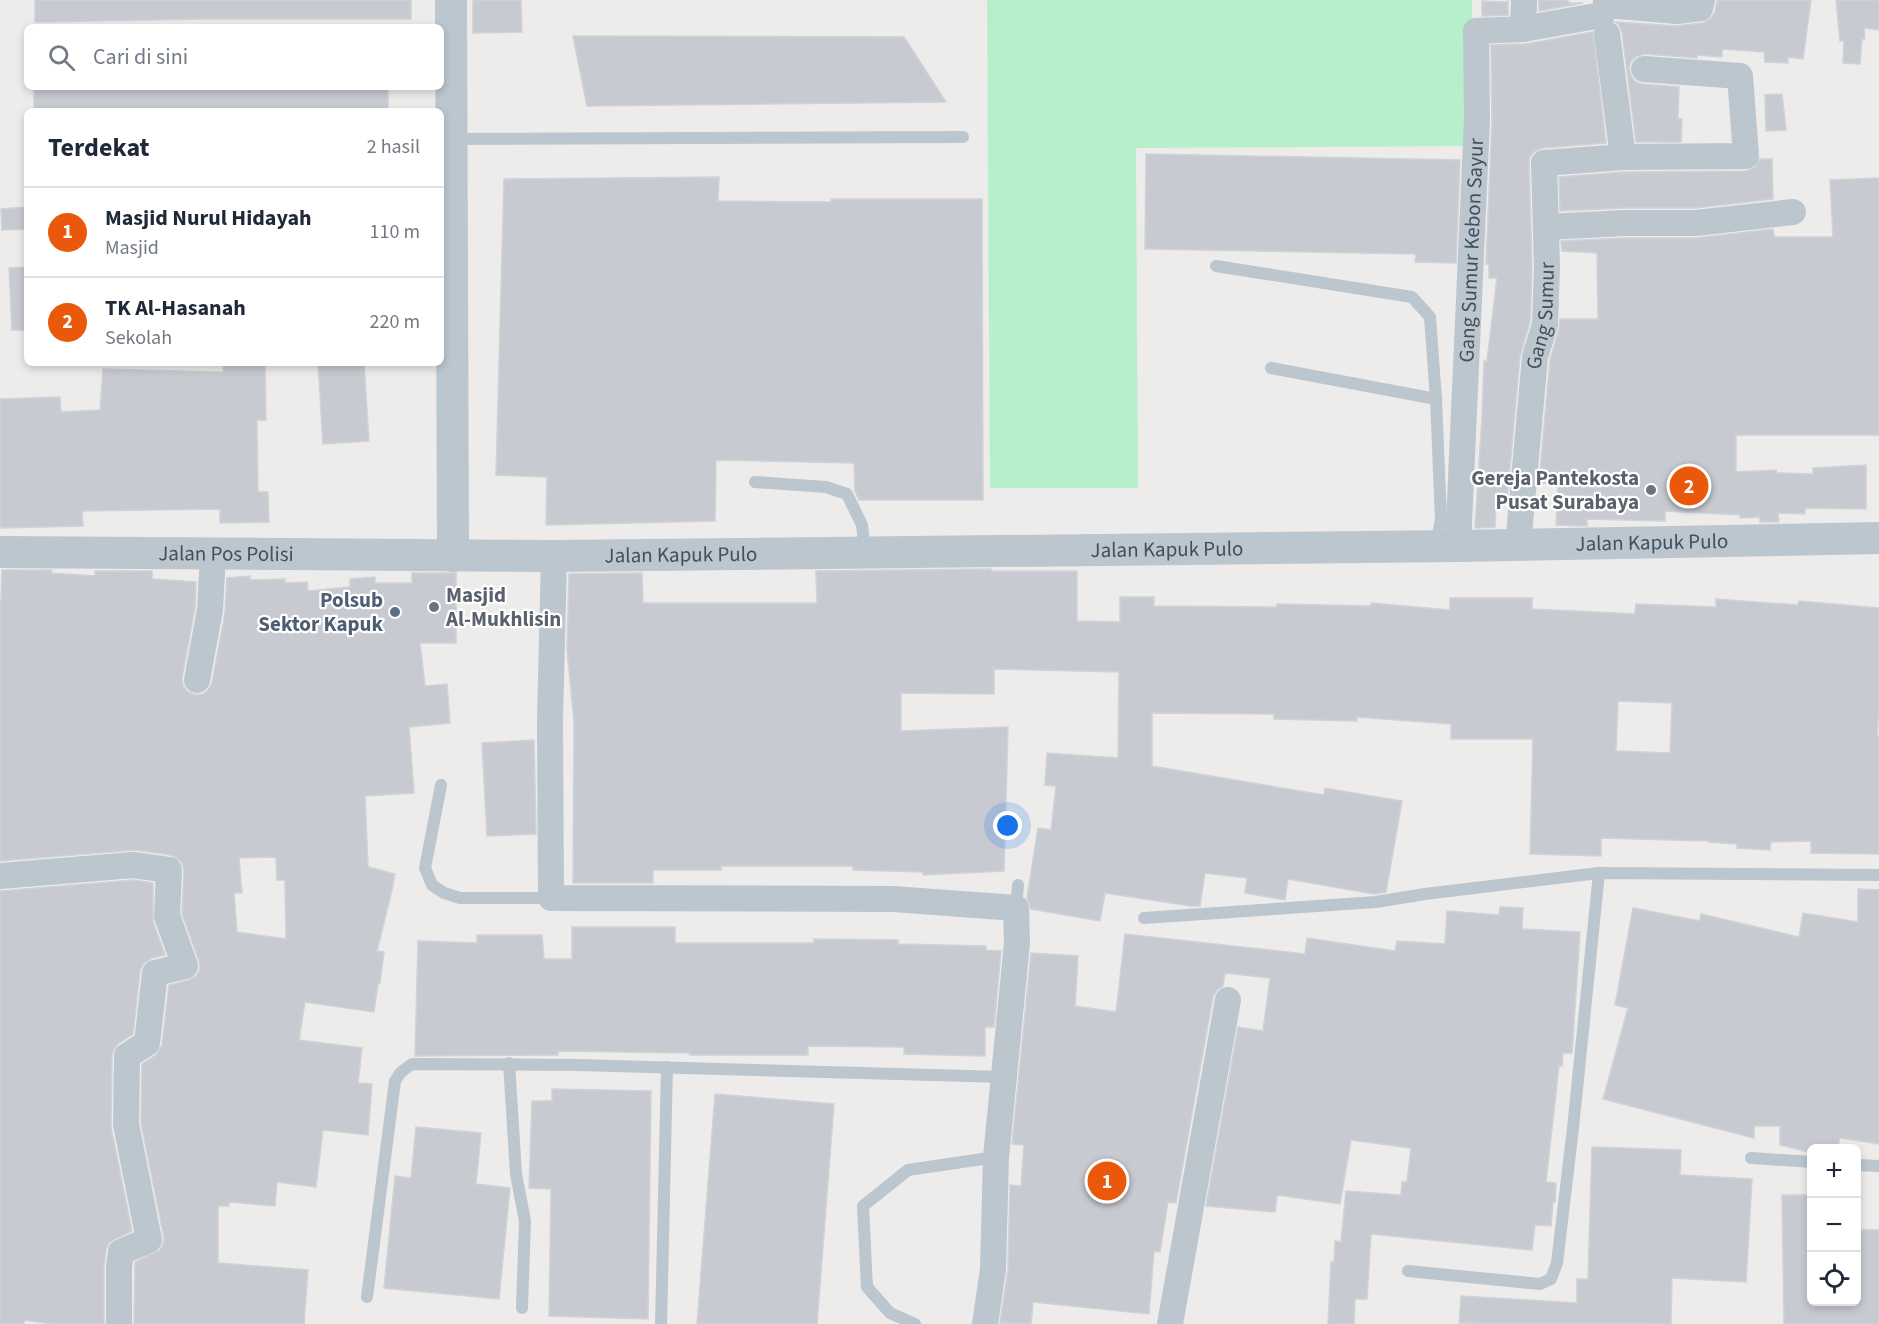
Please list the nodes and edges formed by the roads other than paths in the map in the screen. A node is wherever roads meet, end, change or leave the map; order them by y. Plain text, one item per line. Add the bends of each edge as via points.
1 (451, 0) edge
2 (1524, 0) edge
3 (1702, 0) edge
4 (1606, 3) edge
5 (1523, 29) junction
6 (1607, 34) dead end
7 (446, 41) edge
8 (1644, 69) dead end
9 (963, 137) dead end
10 (451, 139) junction
11 (1623, 157) junction
12 (1793, 212) dead end
13 (1546, 227) junction
14 (1216, 266) dead end
15 (1271, 368) dead end
16 (1436, 399) junction
17 (755, 482) dead end
18 (1879, 538) edge
19 (1447, 546) junction
20 (1518, 546) junction
21 (0, 552) edge
22 (866, 553) junction
23 (213, 554) junction
24 (453, 556) junction
25 (554, 556) junction
26 (197, 680) dead end
27 (441, 784) dead end
28 (1599, 873) junction
29 (1879, 875) edge
30 (0, 876) edge
31 (551, 898) junction
32 (1144, 918) dead end
33 (1228, 1000) dead end
34 (509, 1063) junction
35 (667, 1067) junction
36 (1005, 1077) junction
37 (996, 1157) junction
38 (1751, 1158) dead end
39 (1807, 1162) edge
40 (1861, 1165) edge
41 (1879, 1166) edge
42 (1408, 1271) dead end
43 (367, 1297) dead end
44 (522, 1308) dead end
45 (119, 1324) edge
46 (661, 1324) edge
47 (915, 1324) edge
48 (985, 1324) edge
49 (1170, 1324) edge

1 - 7 street
2 - 5 street
3 - 4 street via 1700,8 1677,11
4 - 5 street via 1602,15
5 - 19 street, Gang Sumur Kebon Sayur via 1476,31 1477,120
6 - 11 street
7 - 10 street
8 - 11 street, Gang Sumur via 1740,76 1746,156
9 - 10 lane
10 - 24 street
11 - 13 street, Gang Sumur via 1544,163
12 - 13 street via 1696,223
13 - 20 street, Gang Sumur via 1545,324 1535,357
14 - 16 lane via 1412,297 1430,317
15 - 16 lane
16 - 19 lane via 1441,520
17 - 22 lane via 826,487 847,494 862,525
18 - 20 street, Jalan Kapuk Pulo
19 - 20 street, Jalan Kapuk Pulo
19 - 22 street, Jalan Kapuk Pulo
21 - 23 street, Jalan Pos Polisi
22 - 25 street, Jalan Kapuk Pulo
23 - 24 street, Jalan Pos Polisi
23 - 26 street via 210,610
24 - 25 street, Jalan Kapuk Pulo
25 - 31 street
27 - 31 lane via 425,868 432,885 460,898
28 - 29 lane
28 - 32 lane via 1376,902
28 - 42 lane via 1557,1263 1551,1279 1540,1284
30 - 45 street via 133,865 169,870 167,916 185,966 155,973 147,1043 127,1056 126,1124 149,1240 121,1252
31 - 36 street via 1017,897 1017,943
33 - 49 street
34 - 35 lane
34 - 43 lane via 412,1065 395,1081
34 - 44 lane via 516,1174 525,1221
35 - 36 lane
35 - 46 lane
36 - 37 street
37 - 47 lane via 908,1170 864,1206 867,1287 890,1313
37 - 48 street via 993,1269
38 - 39 lane
40 - 41 lane

